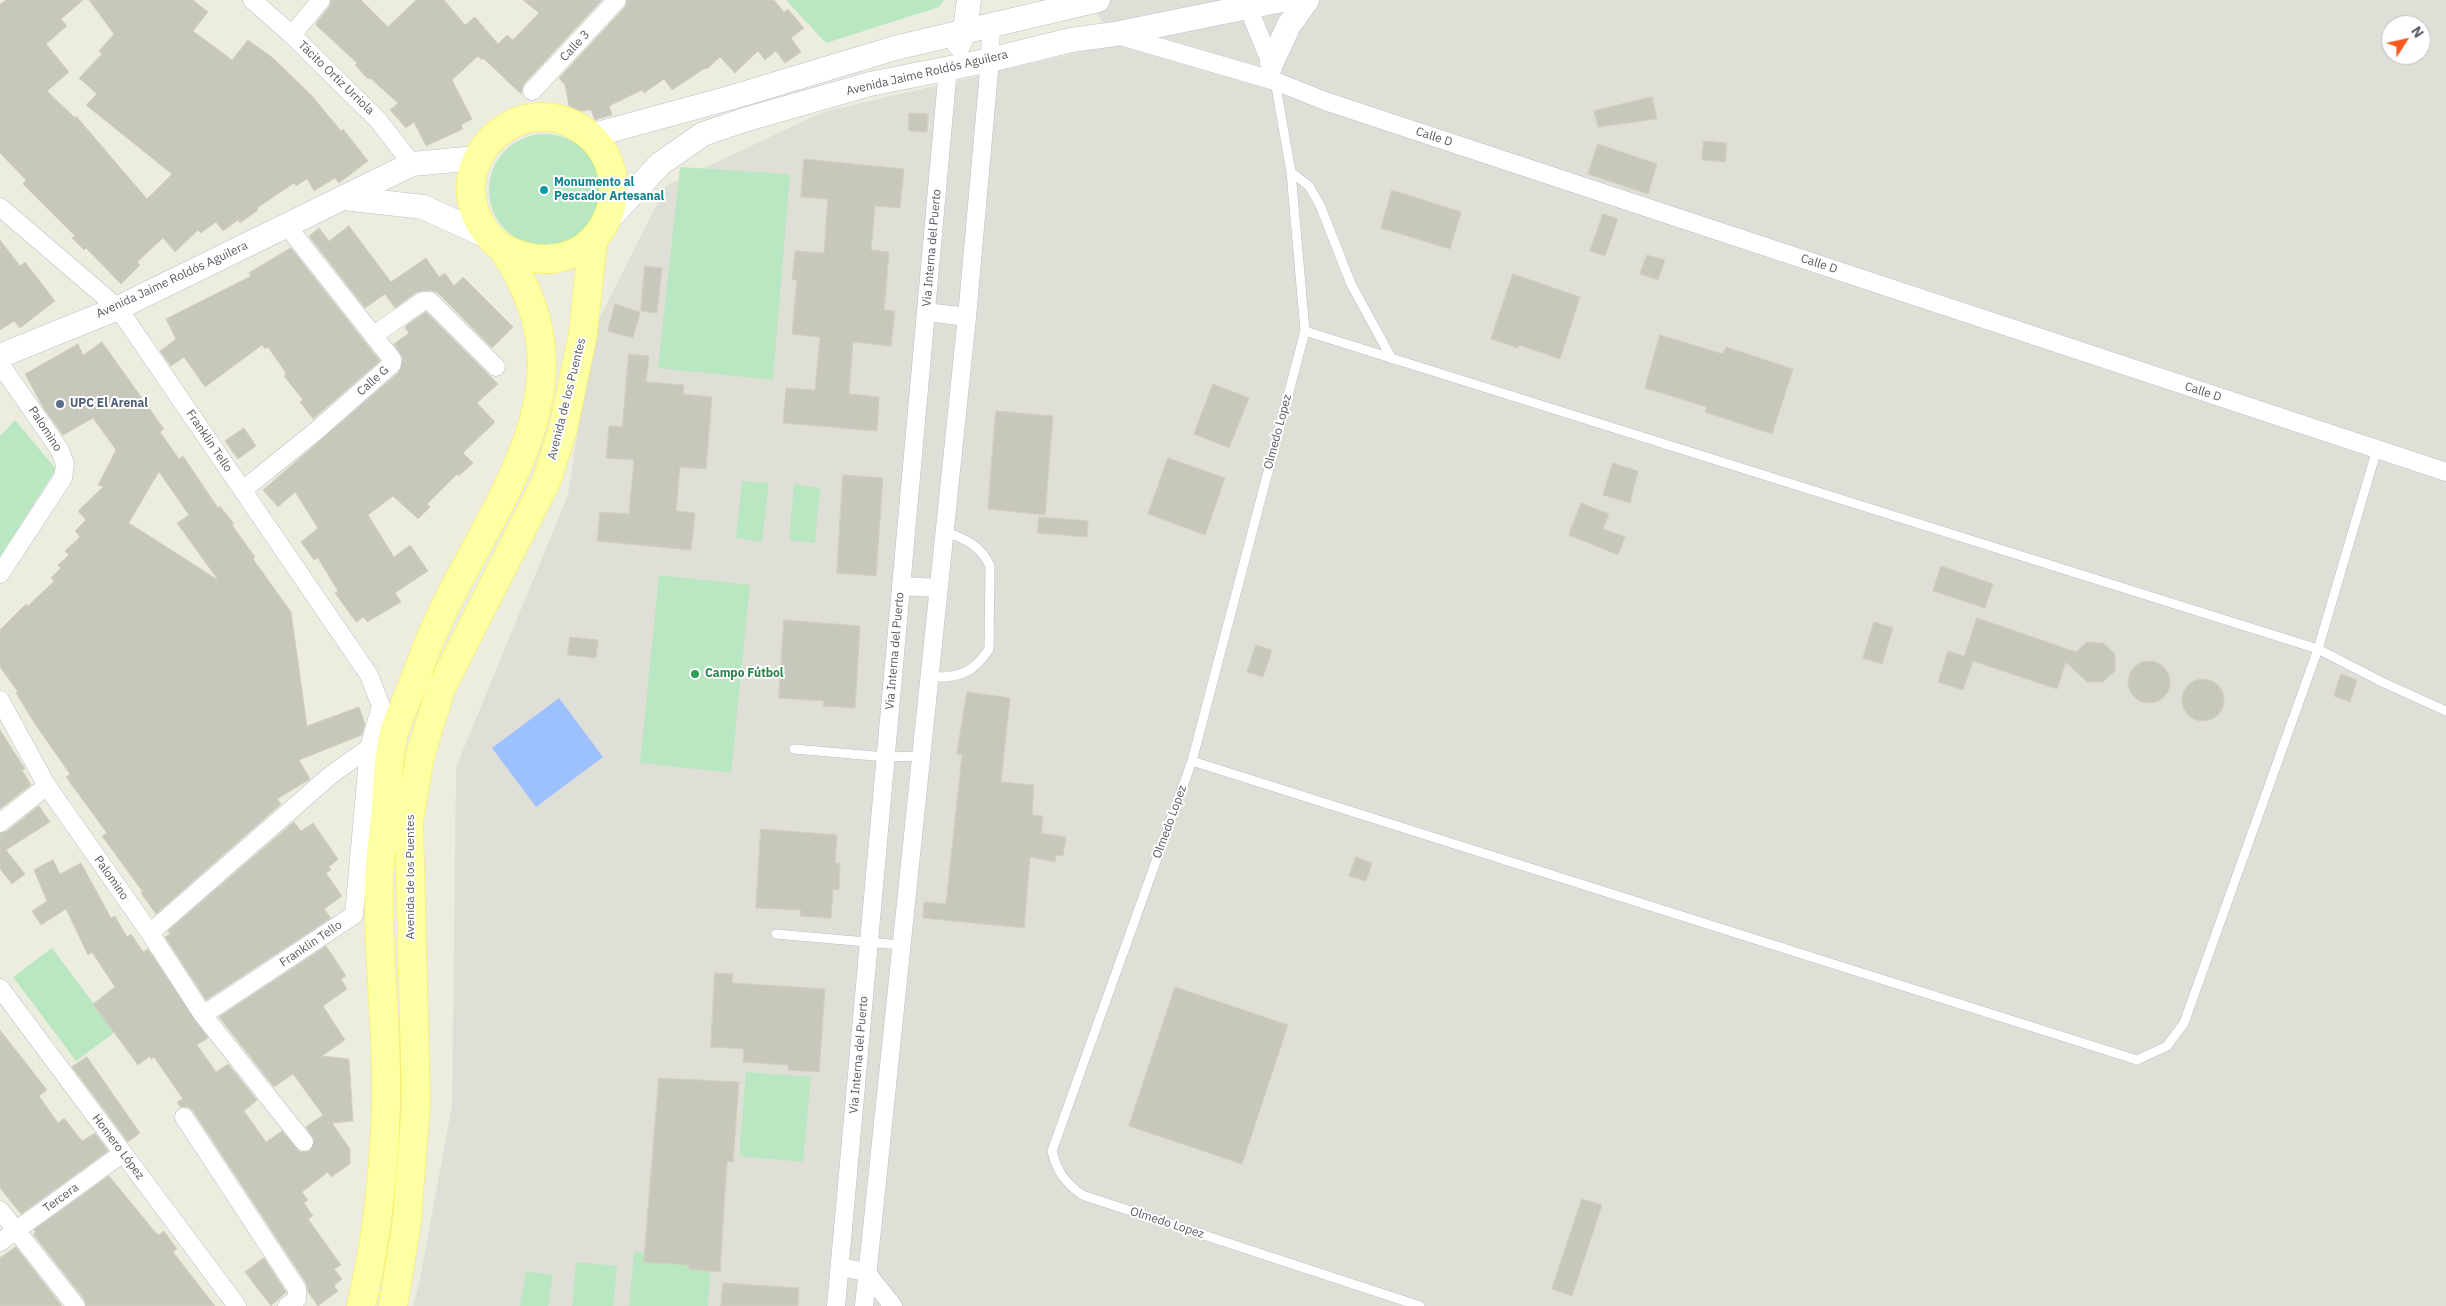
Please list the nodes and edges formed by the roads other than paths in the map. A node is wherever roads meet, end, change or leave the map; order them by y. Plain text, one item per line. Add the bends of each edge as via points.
1 (252, 0) edge
2 (321, 0) edge
3 (617, 0) edge
4 (969, 0) edge
5 (1098, 0) edge
6 (1282, 0) edge
7 (1306, 0) edge
8 (1055, 4) edge
9 (1246, 4) edge
10 (991, 24) junction
11 (965, 30) junction
12 (1115, 34) junction
13 (292, 35) junction
14 (1070, 40) junction
15 (990, 60) junction
16 (948, 68) junction
17 (1274, 72) junction
18 (532, 91) dead end
19 (733, 97) junction
20 (744, 120) junction
21 (590, 136) junction
22 (478, 158) junction
23 (412, 164) junction
24 (1291, 172) junction
25 (342, 198) junction
26 (4, 218) edge
27 (287, 226) junction
28 (600, 231) junction
29 (497, 243) junction
30 (118, 308) junction
31 (926, 312) junction
32 (967, 318) junction
33 (1305, 331) junction
34 (374, 335) junction
35 (0, 356) edge
36 (1392, 359) junction
37 (0, 364) edge
38 (496, 367) dead end
39 (2377, 449) junction
40 (2446, 472) edge
41 (243, 490) junction
42 (944, 531) junction
43 (0, 574) edge
44 (901, 586) junction
45 (939, 588) junction
46 (2318, 649) junction
47 (930, 677) junction
48 (0, 700) edge
49 (2446, 711) edge
50 (369, 748) junction
51 (794, 749) dead end
52 (922, 756) junction
53 (886, 757) junction
54 (1192, 761) junction
55 (47, 786) junction
56 (0, 824) edge
57 (150, 933) junction
58 (776, 934) dead end
59 (870, 941) junction
60 (901, 945) junction
61 (0, 988) edge
62 (203, 1015) junction
63 (184, 1117) dead end
64 (304, 1142) dead end
65 (122, 1153) junction
66 (0, 1210) edge
67 (16, 1230) junction
68 (0, 1242) edge
69 (840, 1267) junction
70 (866, 1272) junction
71 (76, 1306) edge
72 (237, 1306) edge
73 (287, 1306) edge
74 (361, 1306) edge
75 (393, 1306) edge
76 (836, 1306) edge
77 (864, 1306) edge
78 (893, 1306) edge
79 (1420, 1306) edge

1 - 13 street, Tácito Ortiz Urriola
2 - 13 street
3 - 18 street, Calle 3
4 - 11 main road, Via Interna del Puerto
5 - 8 main road
6 - 9 main road, Avenida Jaime Roldós Aguilera
7 - 17 main road via 1288,25
8 - 10 main road
8 - 14 main road
9 - 12 main road, Avenida Jaime Roldós Aguilera
9 - 17 street
10 - 11 main road
10 - 15 street
11 - 16 main road, Via Interna del Puerto
11 - 19 main road
12 - 14 main road, Avenida Jaime Roldós Aguilera
12 - 17 street, Calle D
13 - 23 street, Tácito Ortiz Urriola via 378,120
14 - 15 main road, Avenida Jaime Roldós Aguilera
15 - 16 main road, Avenida Jaime Roldós Aguilera
15 - 32 street
16 - 20 main road, Avenida Jaime Roldós Aguilera via 870,84
16 - 31 street, Via Interna del Puerto
17 - 24 lane, Olmedo Lopez
17 - 39 street, Calle D via 1325,101
19 - 20 main road
19 - 21 main road
20 - 28 main road, Avenida Jaime Roldós Aguilera via 703,134 660,164
21 - 22 main road via 572,123 550,117 528,118 507,126 490,139
21 - 28 main road via 605,154 613,176 613,199
22 - 23 main road, Avenida Jaime Roldós Aguilera
22 - 29 main road via 471,178 472,200 478,221
23 - 25 main road, Avenida Jaime Roldós Aguilera
24 - 33 lane, Olmedo Lopez
24 - 36 lane via 1309,186 1320,204 1352,284
25 - 27 main road, Avenida Jaime Roldós Aguilera
25 - 29 main road via 423,207
26 - 30 street, Franklin Tello
27 - 30 main road, Avenida Jaime Roldós Aguilera
27 - 34 street, Calle G
28 - 29 main road via 577,252 559,259 539,261 520,257
28 - 75 main road, Avenida de los Puentes via 583,334 562,429 546,482 441,688 420,756 409,822 416,1102 407,1220
29 - 74 main road, Avenida de los Puentes via 524,290 538,326 543,359 540,385 534,418 512,480 437,622 394,735 379,879 386,1104 377,1221
30 - 35 main road, Avenida Jaime Roldós Aguilera
30 - 41 street, Franklin Tello
31 - 32 street
31 - 44 street, Via Interna del Puerto
32 - 42 street
33 - 36 lane
33 - 54 lane, Olmedo Lopez
34 - 38 street via 423,301 430,301
34 - 41 street, Calle G via 392,359 389,368
36 - 46 lane
37 - 43 street, Palomino via 60,450 65,464 63,478
39 - 40 street, Calle D
39 - 46 lane
41 - 50 street, Franklin Tello via 369,675 381,706
42 - 45 street
42 - 47 lane via 968,540 990,566 989,649 983,660 963,674 954,678
44 - 45 street
44 - 53 street, Via Interna del Puerto
45 - 47 street
46 - 49 lane
46 - 54 lane via 2184,1023 2167,1046 2137,1060
47 - 52 street
48 - 55 street, Palomino
50 - 57 street via 332,774
50 - 62 street, Franklin Tello via 354,915
51 - 53 lane
52 - 53 lane
52 - 60 street
53 - 59 street, Via Interna del Puerto
54 - 79 lane, Olmedo Lopez via 1052,1151 1055,1166 1065,1182 1082,1195
55 - 56 street
55 - 57 street, Palomino
57 - 62 street, Palomino
58 - 59 lane
59 - 60 lane
59 - 69 street, Via Interna del Puerto
60 - 70 street
61 - 65 street, Homero López
62 - 64 street, Palomino
63 - 73 street via 297,1289 297,1299
65 - 67 street, Tercera
65 - 72 street, Homero López
66 - 67 street
67 - 68 street, Tercera
67 - 71 street
69 - 70 street
69 - 76 street, Via Interna del Puerto
70 - 77 street
70 - 78 street

